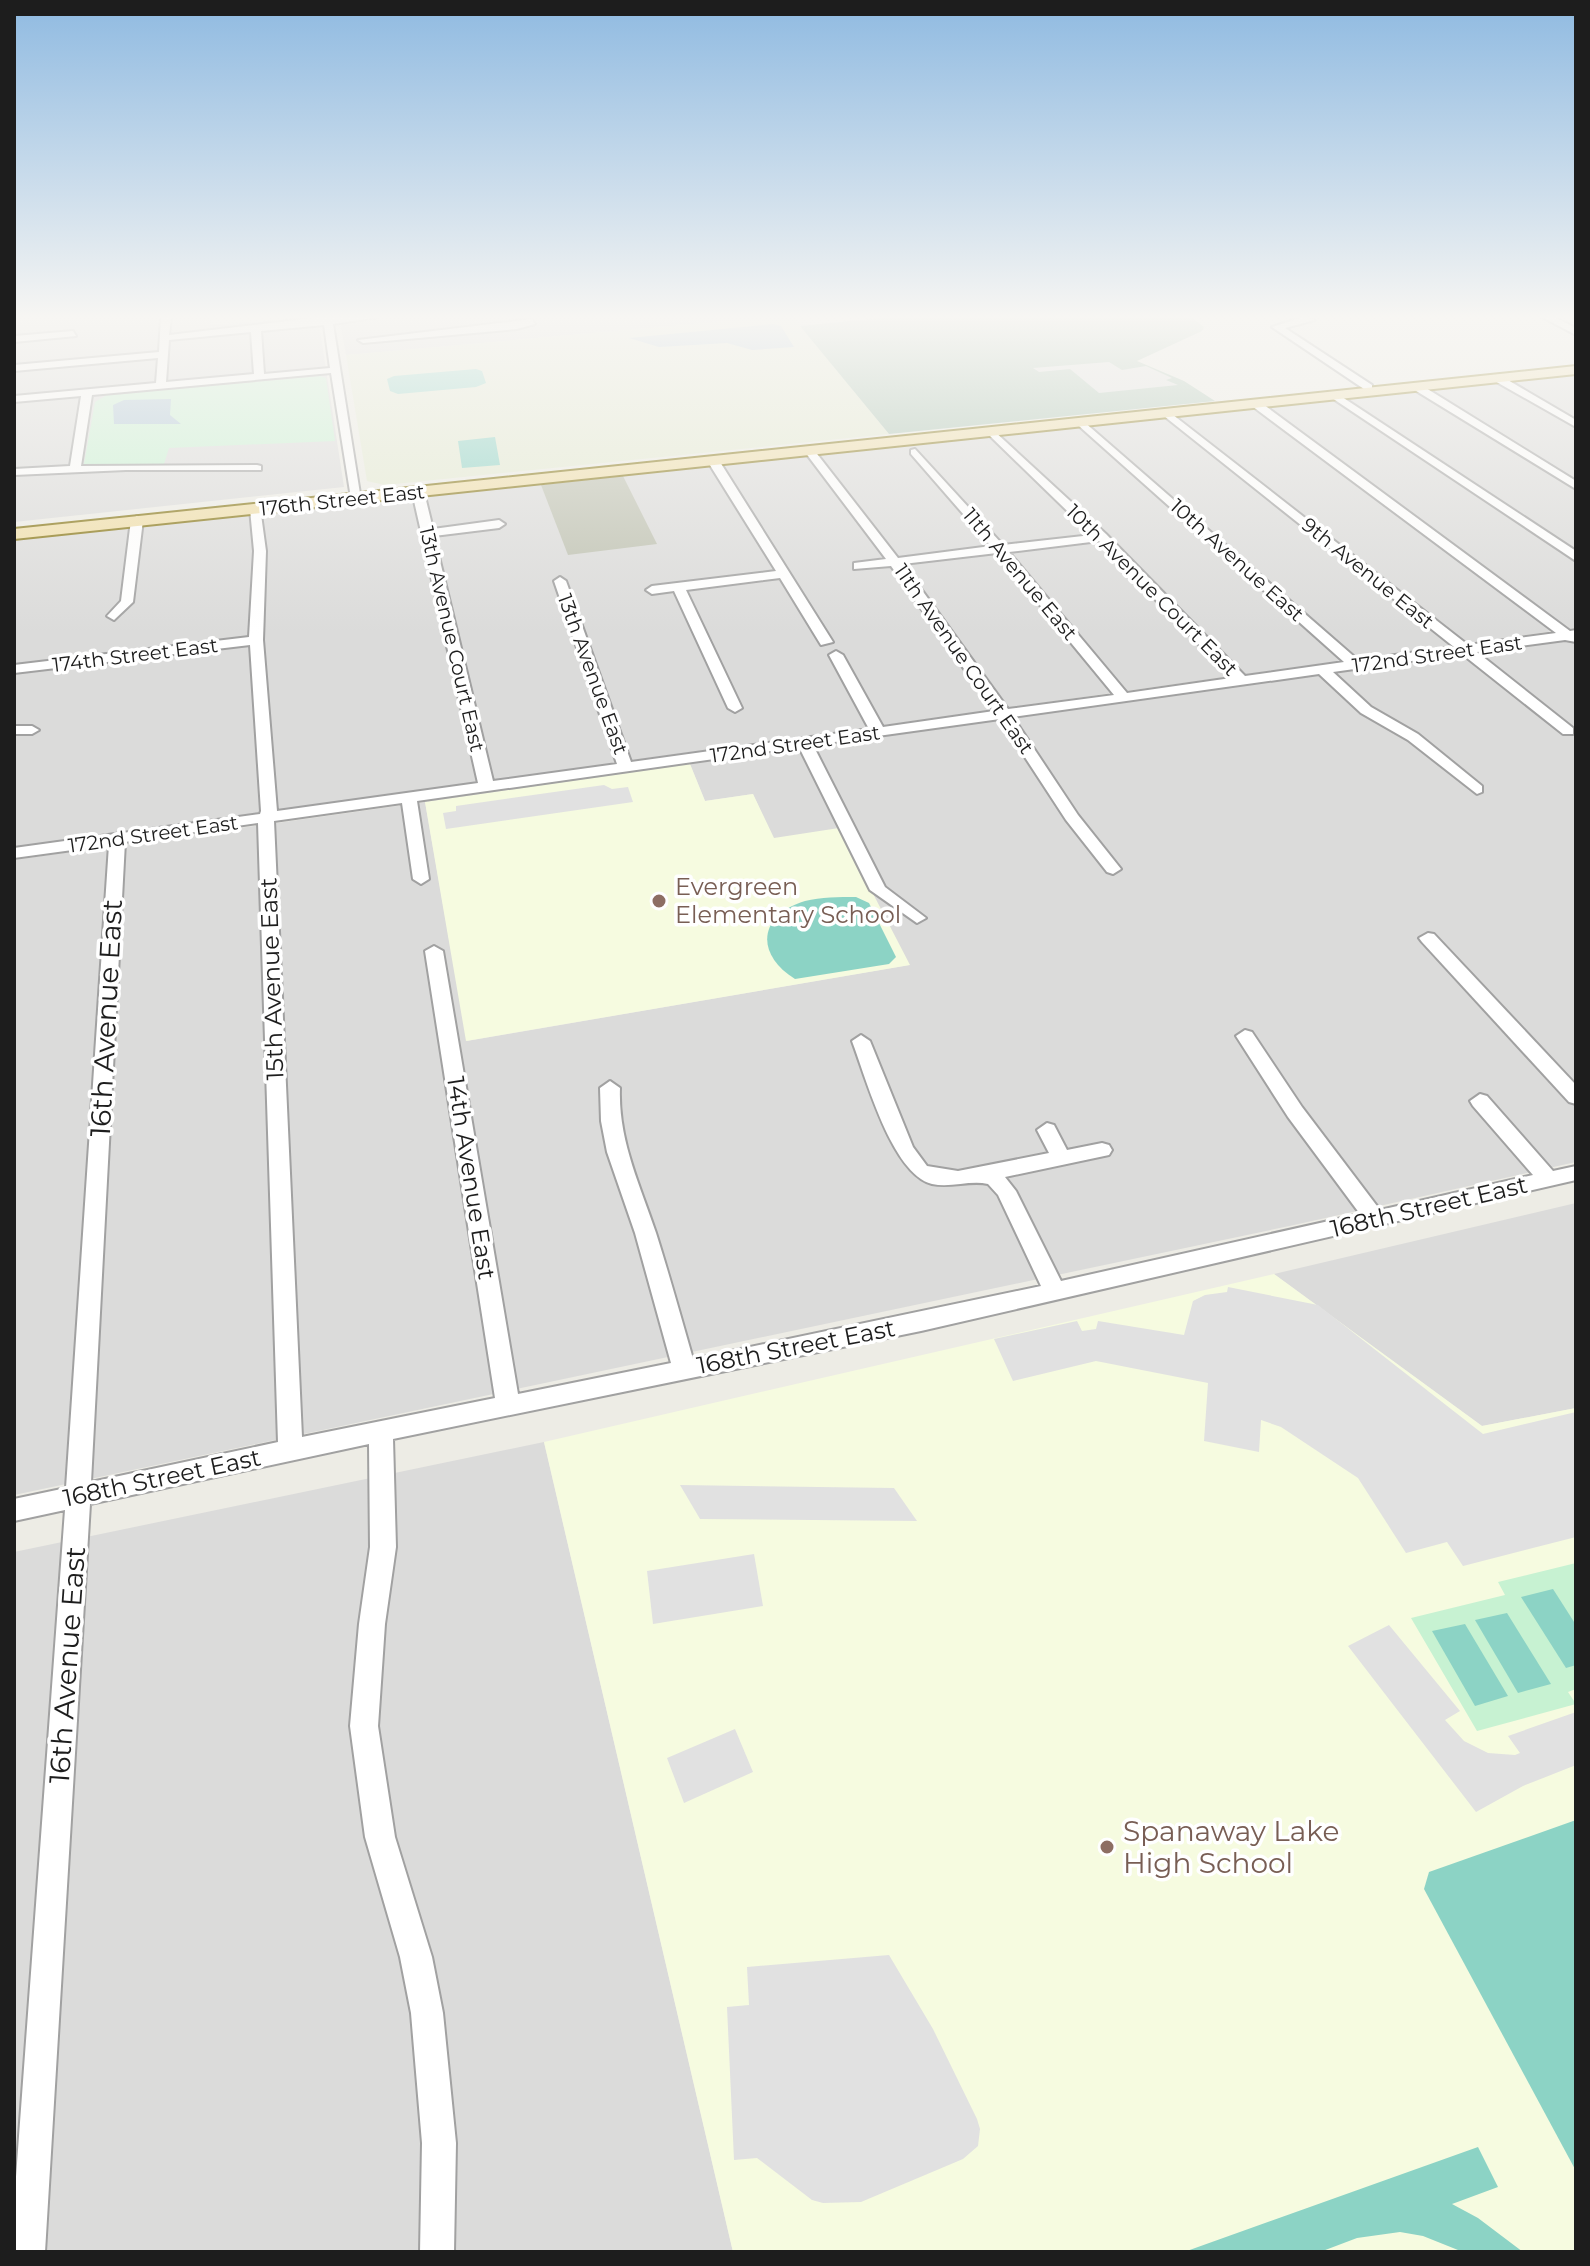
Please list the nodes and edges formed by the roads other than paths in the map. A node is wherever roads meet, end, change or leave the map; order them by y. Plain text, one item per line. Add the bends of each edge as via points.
1 (82, 423) edge
2 (344, 423) edge
3 (1033, 423) edge
4 (1094, 423) edge
5 (1179, 423) edge
6 (1282, 423) edge
7 (1376, 423) edge
8 (1475, 423) edge
9 (1083, 424) junction
10 (993, 433) junction
11 (879, 439) junction
12 (810, 452) junction
13 (915, 452) dead end
14 (714, 462) junction
15 (257, 468) dead end
16 (75, 469) junction
17 (14, 472) edge
18 (529, 475) junction
19 (1574, 483) edge
20 (418, 492) junction
21 (356, 495) junction
22 (256, 509) junction
23 (137, 520) junction
24 (499, 524) dead end
25 (61, 525) junction
26 (14, 527) edge
27 (427, 533) junction
28 (14, 534) edge
29 (1102, 537) junction
30 (1001, 550) junction
31 (1576, 557) edge
32 (895, 562) junction
33 (858, 566) dead end
34 (784, 574) junction
35 (560, 581) dead end
36 (678, 587) junction
37 (652, 590) dead end
38 (114, 616) dead end
39 (1573, 637) edge
40 (256, 640) junction
41 (826, 642) dead end
42 (1464, 650) junction
43 (836, 655) dead end
44 (1355, 665) junction
45 (14, 669) edge
46 (1322, 670) junction
47 (1242, 681) junction
48 (1124, 698) junction
49 (735, 708) dead end
50 (1005, 715) junction
51 (14, 730) edge
52 (32, 730) dead end
53 (1568, 731) dead end
54 (879, 733) junction
55 (804, 743) junction
56 (626, 768) junction
57 (487, 787) junction
58 (1477, 789) dead end
59 (409, 798) junction
60 (266, 818) junction
61 (117, 838) junction
62 (14, 853) edge
63 (1113, 869) dead end
64 (421, 879) dead end
65 (917, 918) dead end
66 (1428, 938) dead end
67 (434, 951) dead end
68 (1245, 1036) dead end
69 (861, 1041) dead end
70 (610, 1088) dead end
71 (1576, 1097) edge
72 (1480, 1101) dead end
73 (1047, 1130) dead end
74 (1102, 1150) dead end
75 (1061, 1158) junction
76 (1576, 1173) edge
77 (984, 1176) junction
78 (1548, 1179) junction
79 (1375, 1219) junction
80 (1055, 1291) junction
81 (685, 1370) junction
82 (508, 1406) junction
83 (381, 1433) junction
84 (290, 1450) junction
85 (78, 1496) junction
86 (14, 1510) edge
87 (28, 2252) edge
88 (437, 2252) edge

1 - 16 street
2 - 21 street
3 - 11 main road, 176th Street East
4 - 9 main road, 176th Street East
5 - 42 street, 9th Avenue East
6 - 39 street
7 - 31 street
8 - 19 street
9 - 10 main road, 176th Street East
9 - 44 street, 10th Avenue East
10 - 12 main road, 176th Street East
10 - 29 street, 10th Avenue Court East
11 - 12 main road
11 - 18 main road, 176th Street East
12 - 14 main road, 176th Street East
12 - 32 street, 11th Avenue Court East
13 - 30 street, 11th Avenue East
14 - 20 main road, 176th Street East
14 - 34 street
15 - 16 street
16 - 17 street
18 - 20 main road
18 - 21 main road, 176th Street East
20 - 21 main road, 176th Street East
20 - 27 street, 13th Avenue Court East
21 - 22 main road, 176th Street East
21 - 25 main road, 176th Street East
22 - 23 main road, 176th Street East
22 - 40 street, 15th Avenue East
23 - 25 main road, 176th Street East
23 - 38 street via 127,602
24 - 27 street
25 - 26 main road, 176th Street East
25 - 28 main road, 176th Street East
27 - 57 street, 13th Avenue Court East
29 - 30 street
29 - 47 street, 10th Avenue Court East
30 - 32 street
30 - 48 street, 11th Avenue East
32 - 33 street
32 - 50 street, 11th Avenue Court East
34 - 36 street
34 - 41 street
35 - 56 street, 13th Avenue East
36 - 37 street
36 - 49 street
39 - 42 street, 172nd Street East
40 - 45 street, 174th Street East
40 - 60 street, 15th Avenue East
42 - 44 street, 172nd Street East
42 - 53 street, 9th Avenue East
43 - 54 street
44 - 46 street, 172nd Street East
46 - 47 street, 172nd Street East
46 - 58 street via 1366,710 1413,737
47 - 48 street, 172nd Street East
48 - 50 street, 172nd Street East
50 - 54 street, 172nd Street East
50 - 63 street, 11th Avenue Court East
51 - 52 street
54 - 55 street, 172nd Street East
55 - 56 street, 172nd Street East
55 - 65 street via 878,890
56 - 57 street, 172nd Street East
57 - 59 street, 172nd Street East
59 - 60 street, 172nd Street East
59 - 64 street
60 - 61 street, 172nd Street East
60 - 84 street, 15th Avenue East
61 - 62 street, 172nd Street East
61 - 85 street, 16th Avenue East
66 - 71 street
67 - 82 street, 14th Avenue East
68 - 79 street
69 - 77 street via 912,1163 934,1177
70 - 81 street via 607,1113 617,1153
72 - 78 street
73 - 75 street
74 - 75 street
75 - 77 street
76 - 78 street, 168th Street East
77 - 80 street via 1006,1191
78 - 79 street, 168th Street East
79 - 80 street, 168th Street East
80 - 81 street, 168th Street East
81 - 82 street, 168th Street East
82 - 83 street, 168th Street East
83 - 84 street, 168th Street East
83 - 88 street via 383,1547 364,1726 380,1837 427,2013 439,2143
84 - 85 street, 168th Street East
85 - 86 street, 168th Street East
85 - 87 street, 16th Avenue East

